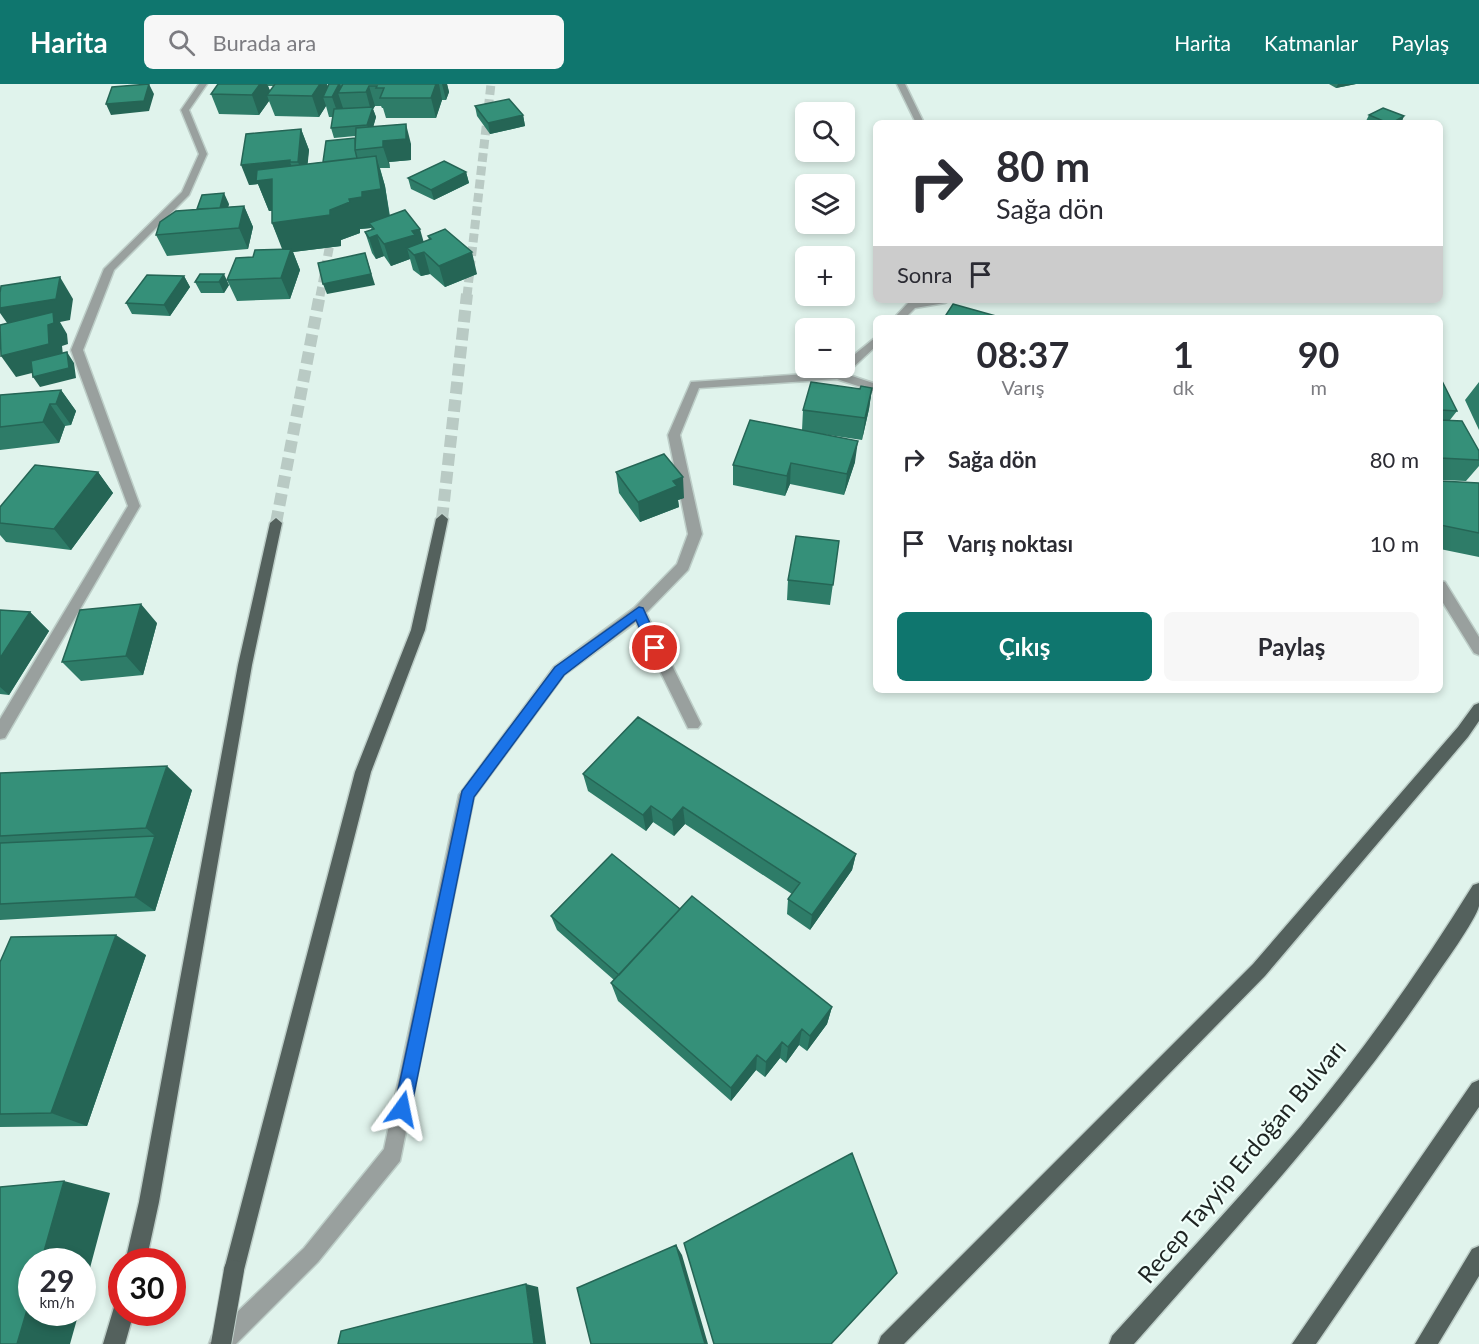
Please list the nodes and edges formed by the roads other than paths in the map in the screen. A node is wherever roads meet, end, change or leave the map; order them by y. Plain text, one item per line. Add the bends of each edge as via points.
1 (901, 84) edge
2 (204, 87) edge
3 (919, 120) edge
4 (925, 303) edge
5 (902, 315) edge
6 (873, 343) edge
7 (855, 359) edge
8 (795, 378) edge
9 (847, 378) edge
10 (873, 387) edge
11 (442, 519) tunnel mouth
12 (276, 523) tunnel mouth
13 (1443, 591) edge
14 (639, 612) junction
15 (1479, 649) edge
16 (1479, 709) edge
17 (693, 724) dead end
18 (0, 733) edge
19 (1479, 891) edge
20 (1479, 1090) edge
21 (138, 1248) edge
22 (1479, 1256) edge
23 (221, 1344) edge
24 (888, 1344) edge
25 (1120, 1344) edge
26 (1303, 1344) edge
27 (1425, 1344) edge

1 - 3 street
2 - 18 street via 185,110 203,154 186,193 109,269 77,350 134,506
4 - 5 street via 912,305
6 - 7 street
8 - 14 street via 695,385 674,435 695,534 683,566
9 - 10 street
11 - 23 main road, bridge via 417,630 363,772 234,1270
12 - 21 main road via 245,665
13 - 15 street
14 - 17 street
14 - 23 street via 559,671 467,795 393,1154 311,1255
16 - 24 main road via 1259,970
19 - 25 main road, Recep Tayyip Erdoğan Bulvarı via 1445,948 1352,1076 1282,1163
20 - 26 main road
22 - 27 main road

